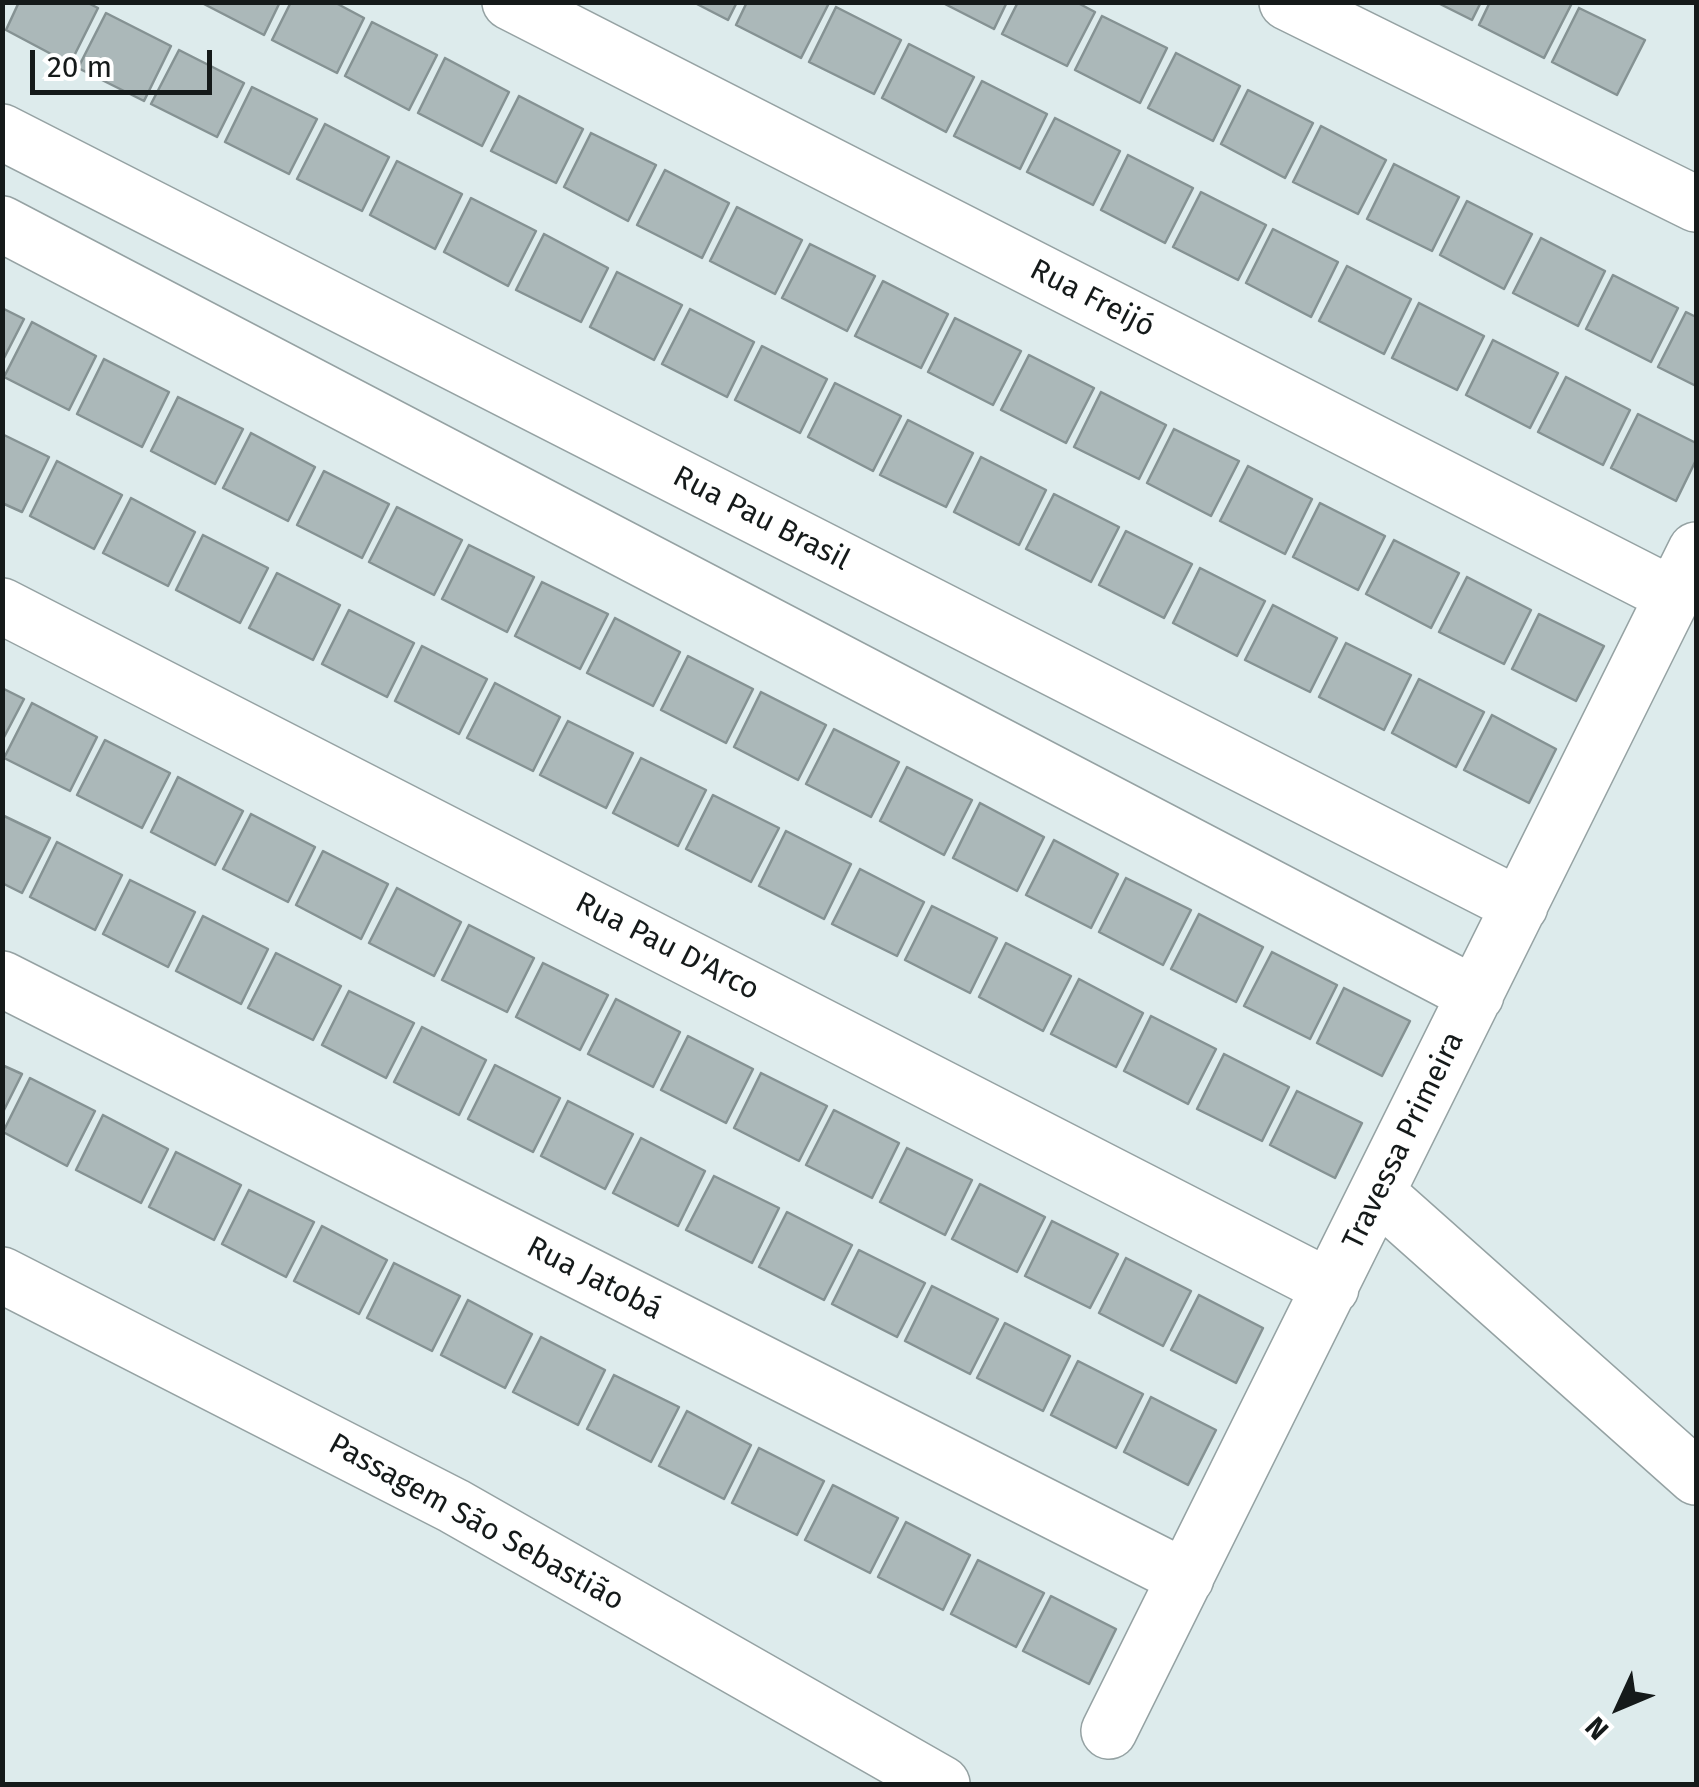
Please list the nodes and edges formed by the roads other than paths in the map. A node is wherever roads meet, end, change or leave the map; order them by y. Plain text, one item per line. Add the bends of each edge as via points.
1 (510, 2) edge
2 (1287, 2) edge
3 (2, 132) edge
4 (1696, 204) edge
5 (2, 224) edge
6 (272, 270) junction
7 (240, 348) junction
8 (1685, 573) edge
9 (2, 606) edge
10 (1520, 906) junction
11 (2, 979) edge
12 (1476, 995) junction
13 (1377, 1193) junction
14 (2, 1275) edge
15 (1331, 1288) junction
16 (1696, 1477) edge
17 (1186, 1578) junction
18 (1108, 1731) dead end
19 (942, 1784) edge

1 - 8 street, Rua Freijó
2 - 4 street
3 - 6 street, Rua Pau Brasil
5 - 7 street
6 - 7 street
6 - 10 street, Rua Pau Brasil
7 - 12 street
8 - 10 street, Travessa Primeira
9 - 15 street, Rua Pau D'Arco
10 - 12 street, Travessa Primeira
11 - 17 street, Rua Jatobá
12 - 13 street, Travessa Primeira
13 - 15 street, Travessa Primeira
13 - 16 street
14 - 19 street, Passagem São Sebastião via 454,1506
15 - 17 street, Travessa Primeira
17 - 18 street, Travessa Primeira

